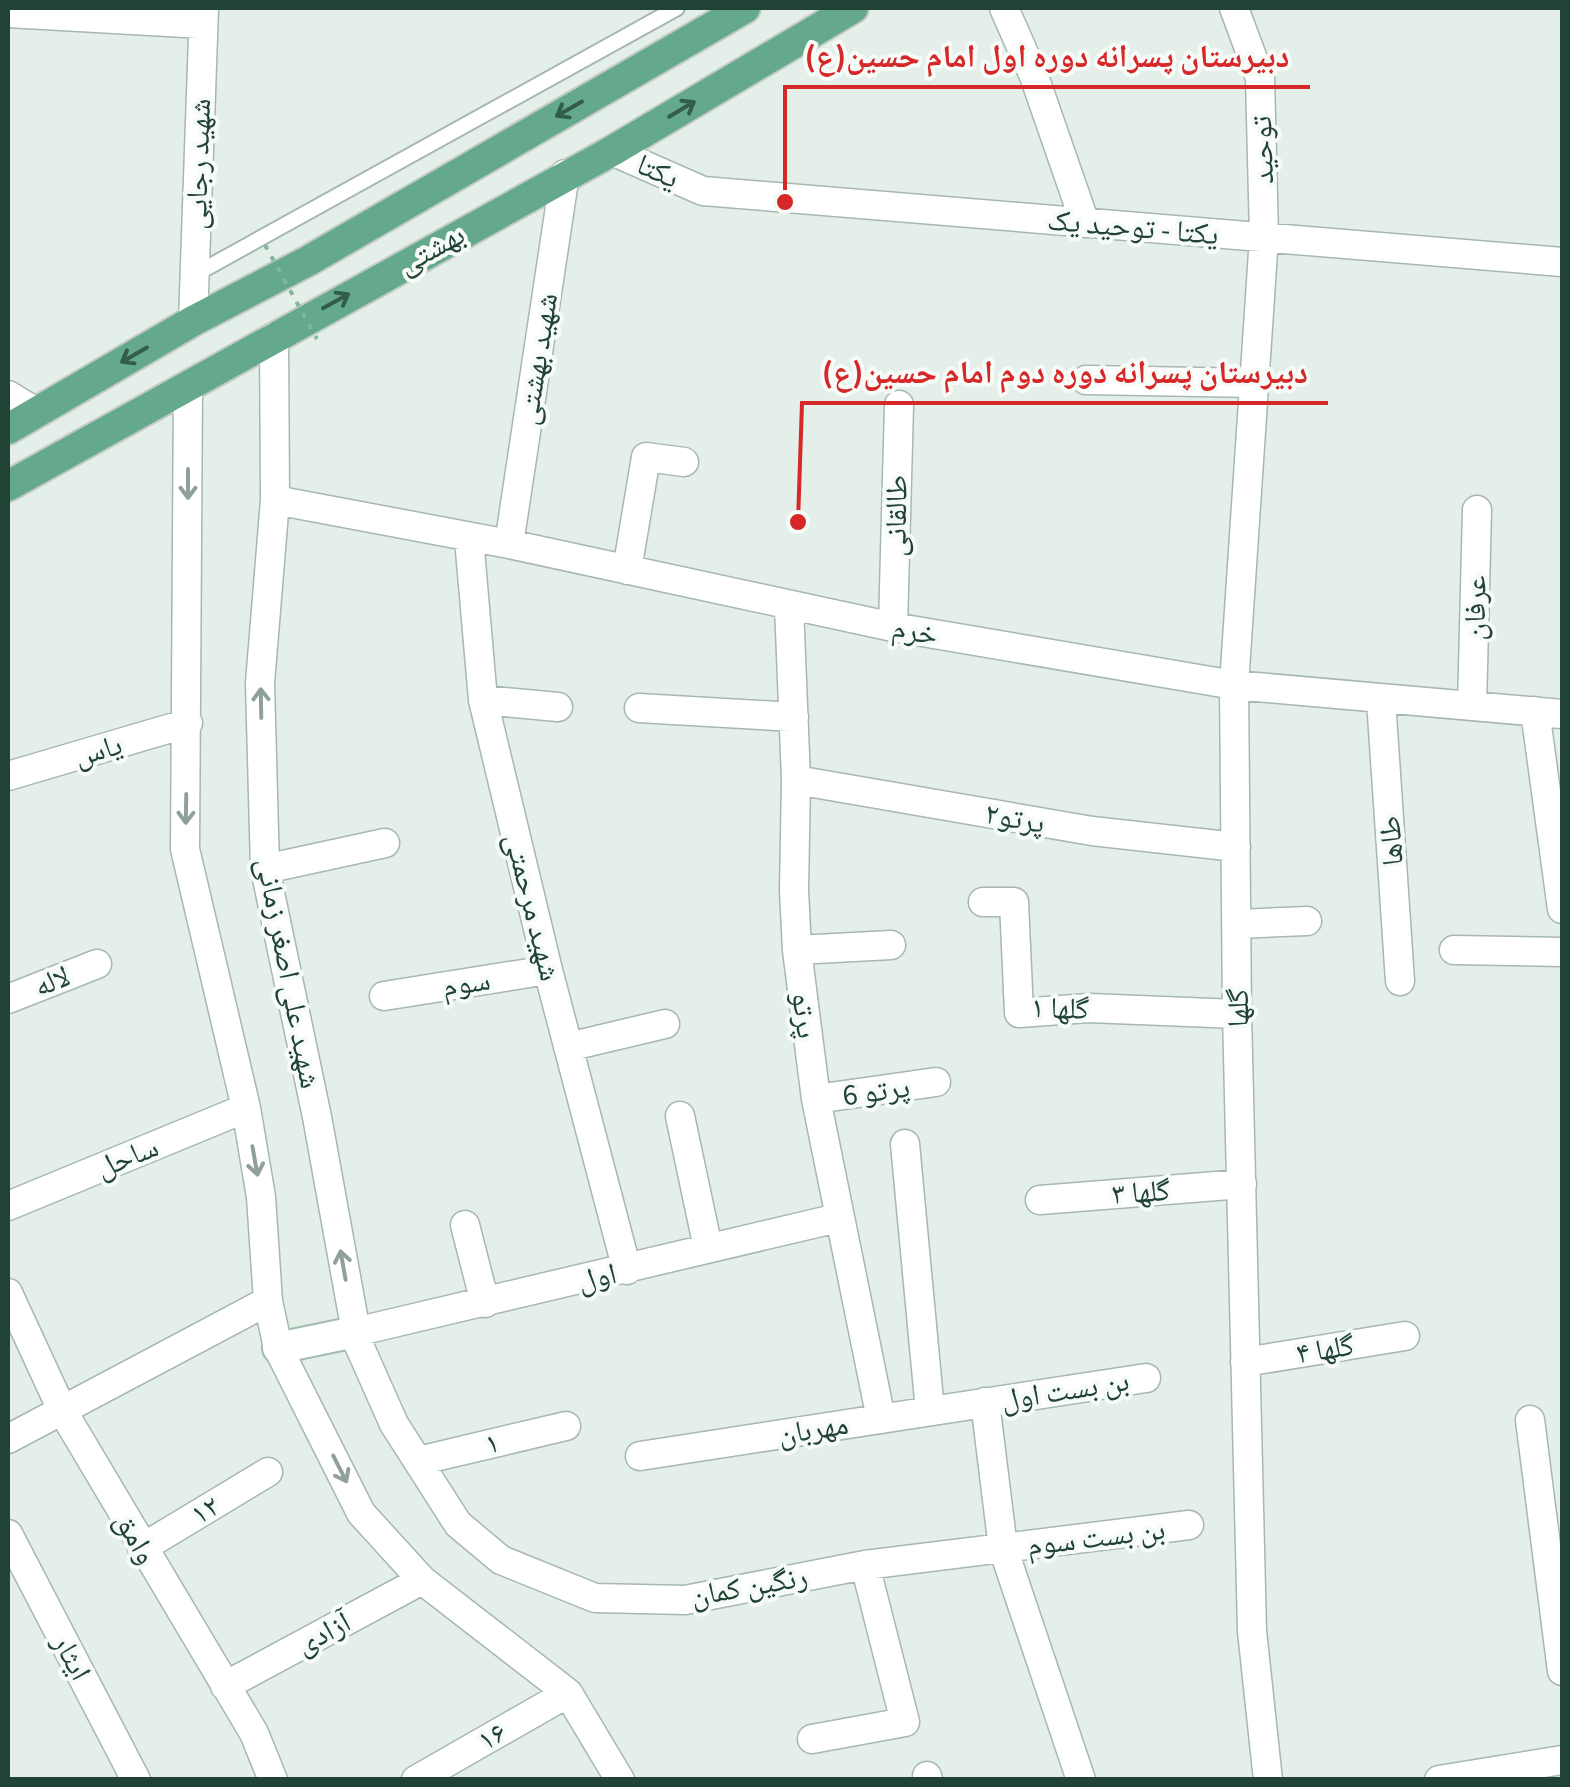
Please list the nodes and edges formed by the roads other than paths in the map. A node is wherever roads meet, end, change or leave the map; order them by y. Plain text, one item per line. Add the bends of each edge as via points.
1 (677, 8) edge
2 (744, 8) edge
3 (853, 8) edge
4 (1004, 8) edge
5 (1234, 8) edge
6 (8, 13) edge
7 (203, 16) edge
8 (612, 150) junction
9 (565, 174) junction
10 (703, 191) joint
11 (1084, 222) junction
12 (1264, 238) junction
13 (1562, 262) edge
14 (194, 276) junction
15 (193, 321) junction
16 (274, 337) junction
17 (1086, 380) dead end
18 (1254, 382) junction
19 (188, 386) junction
20 (8, 395) edge
21 (899, 405) dead end
22 (36, 412) junction
23 (8, 428) edge
24 (684, 462) dead end
25 (8, 486) edge
26 (274, 500) junction
27 (1477, 510) dead end
28 (469, 538) junction
29 (509, 544) junction
30 (627, 570) junction
31 (789, 606) junction
32 (894, 627) junction
33 (1234, 685) junction
34 (483, 700) junction
35 (1381, 700) junction
36 (1472, 706) junction
37 (558, 707) dead end
38 (639, 708) dead end
39 (1549, 713) edge
40 (794, 717) junction
41 (188, 723) junction
42 (8, 776) edge
43 (796, 780) junction
44 (385, 843) dead end
45 (1236, 847) junction
46 (264, 869) junction
47 (983, 902) dead end
48 (1562, 909) edge
49 (1307, 921) dead end
50 (1238, 924) junction
51 (891, 945) dead end
52 (797, 950) junction
53 (1454, 950) dead end
54 (1562, 952) edge
55 (97, 964) dead end
56 (548, 970) junction
57 (1400, 981) dead end
58 (384, 996) dead end
59 (8, 999) edge
60 (1237, 1014) junction
61 (665, 1024) dead end
62 (568, 1047) junction
63 (936, 1082) dead end
64 (816, 1099) junction
65 (246, 1108) junction
66 (680, 1116) dead end
67 (905, 1144) dead end
68 (1242, 1184) junction
69 (1040, 1200) dead end
70 (8, 1206) edge
71 (838, 1218) junction
72 (465, 1225) dead end
73 (708, 1248) junction
74 (627, 1270) junction
75 (8, 1292) edge
76 (268, 1301) junction
77 (485, 1303) junction
78 (355, 1332) junction
79 (1405, 1336) dead end
80 (278, 1348) junction
81 (1245, 1362) junction
82 (1146, 1378) dead end
83 (985, 1402) junction
84 (62, 1410) junction
85 (930, 1411) junction
86 (881, 1418) junction
87 (1530, 1420) dead end
88 (566, 1426) dead end
89 (8, 1439) edge
90 (640, 1456) dead end
91 (418, 1461) junction
92 (268, 1472) dead end
93 (1188, 1526) dead end
94 (8, 1534) edge
95 (142, 1548) junction
96 (1003, 1548) junction
97 (500, 1560) joint
98 (865, 1565) junction
99 (422, 1580) junction
100 (1562, 1671) edge
101 (224, 1686) junction
102 (568, 1693) junction
103 (812, 1738) dead end
104 (1562, 1760) edge
105 (136, 1780) edge
106 (273, 1780) edge
107 (416, 1780) edge
108 (620, 1780) edge
109 (1081, 1780) edge
110 (1268, 1780) edge
111 (1439, 1780) edge

1 - 14 lane
2 -> 15 main road, بهشتی via 308,262
8 -> 3 main road, بهشتی
4 - 11 street
5 - 12 street, توحید via 1260,78
6 - 7 street
7 - 14 street, شهید رجایی
8 - 9 main road, بهشتی
8 - 10 street, یکتا
16 -> 9 main road, بهشتی
9 - 29 street, شهید بهشتی
10 - 11 street, یکتا - توحید یک
11 - 12 street, یکتا - توحید یک
12 - 13 street, یکتا - توحید یک
12 - 18 street, گلها
14 - 15 street, شهید رجایی
15 -> 22 main road, بهشتی
16 - 19 main road, بهشتی
16 - 26 street, شهید علی اصغر زمانی
17 - 18 street
18 - 33 street, گلها
19 - 25 main road, بهشتی
19 -> 41 street
20 - 22 street
21 - 32 street, طالقانی
22 - 23 main road, بهشتی
24 - 30 street via 646,457
26 - 28 street, خرم
46 -> 26 street, شهید علی اصغر زمانی via 260,683
27 - 36 street, عرفان
28 - 29 street, خرم
28 - 34 street, شهید مرحمتی
29 - 30 street, خرم
30 - 31 street, خرم
31 - 32 street, خرم
31 - 40 street, پرتو
32 - 33 street, خرم
33 - 35 street, خرم
33 - 45 street, گلها
34 - 37 street
34 - 56 street, شهید مرحمتی
35 - 36 street, خرم
35 - 57 street, طاها
36 - 39 street, خرم
38 - 40 street
39 - 48 street
40 - 43 street, پرتو
41 - 42 street, یاس
41 -> 65 street via 185,849
43 - 45 street, پرتو۲ via 1092,831
43 - 52 street, پرتو
44 - 46 street
45 - 50 street, گلها
78 -> 46 street, شهید علی اصغر زمانی
47 - 60 street, گلها ۱ via 1014,902 1019,1013 1090,1008
49 - 50 street
50 - 60 street, گلها
51 - 52 street
52 - 64 street, پرتو
53 - 54 street
55 - 59 street, لاله
56 - 58 street, سوم
56 - 62 street, شهید مرحمتی
60 - 68 street, گلها
61 - 62 street
62 - 74 street, شهید مرحمتی
63 - 64 street, پرتو 6
64 - 71 street, پرتو
65 - 70 street, ساحل
65 -> 76 street
66 - 73 street
67 - 85 street
68 - 69 street, گلها ۳
68 - 81 street, گلها
71 - 73 street, اول
71 - 86 street, پرتو
72 - 77 street
73 - 74 street, اول
74 - 77 street, اول
75 - 84 street, وامق
76 - 80 street
76 - 84 street
77 - 78 street, اول
78 - 80 street
78 - 91 street, شهید علی اصغر زمانی via 394,1424
79 - 81 street, گلها ۴
80 -> 99 street via 361,1512
81 - 110 street, گلها via 1252,1631
82 - 83 street, بن بست اول
83 - 85 street, مهربان
83 - 96 street
84 - 89 street
84 - 95 street, وامق
85 - 86 street, مهربان
86 - 90 street, مهربان
87 - 100 street
88 - 91 street, ۱
91 - 97 street, شهید علی اصغر زمانی via 458,1524
92 - 95 street, ۱۲
93 - 96 street, بن بست سوم
94 - 105 street, ایثار
95 - 101 street, وامق
96 - 98 street, رنگین کمان
96 - 109 street
97 - 98 street, رنگین کمان via 594,1598 667,1600
98 - 103 street via 905,1722
99 - 101 street, آزادی
99 - 102 street
101 - 106 street, وامق
102 - 107 street, ۱۶
102 - 108 street
104 - 111 street

